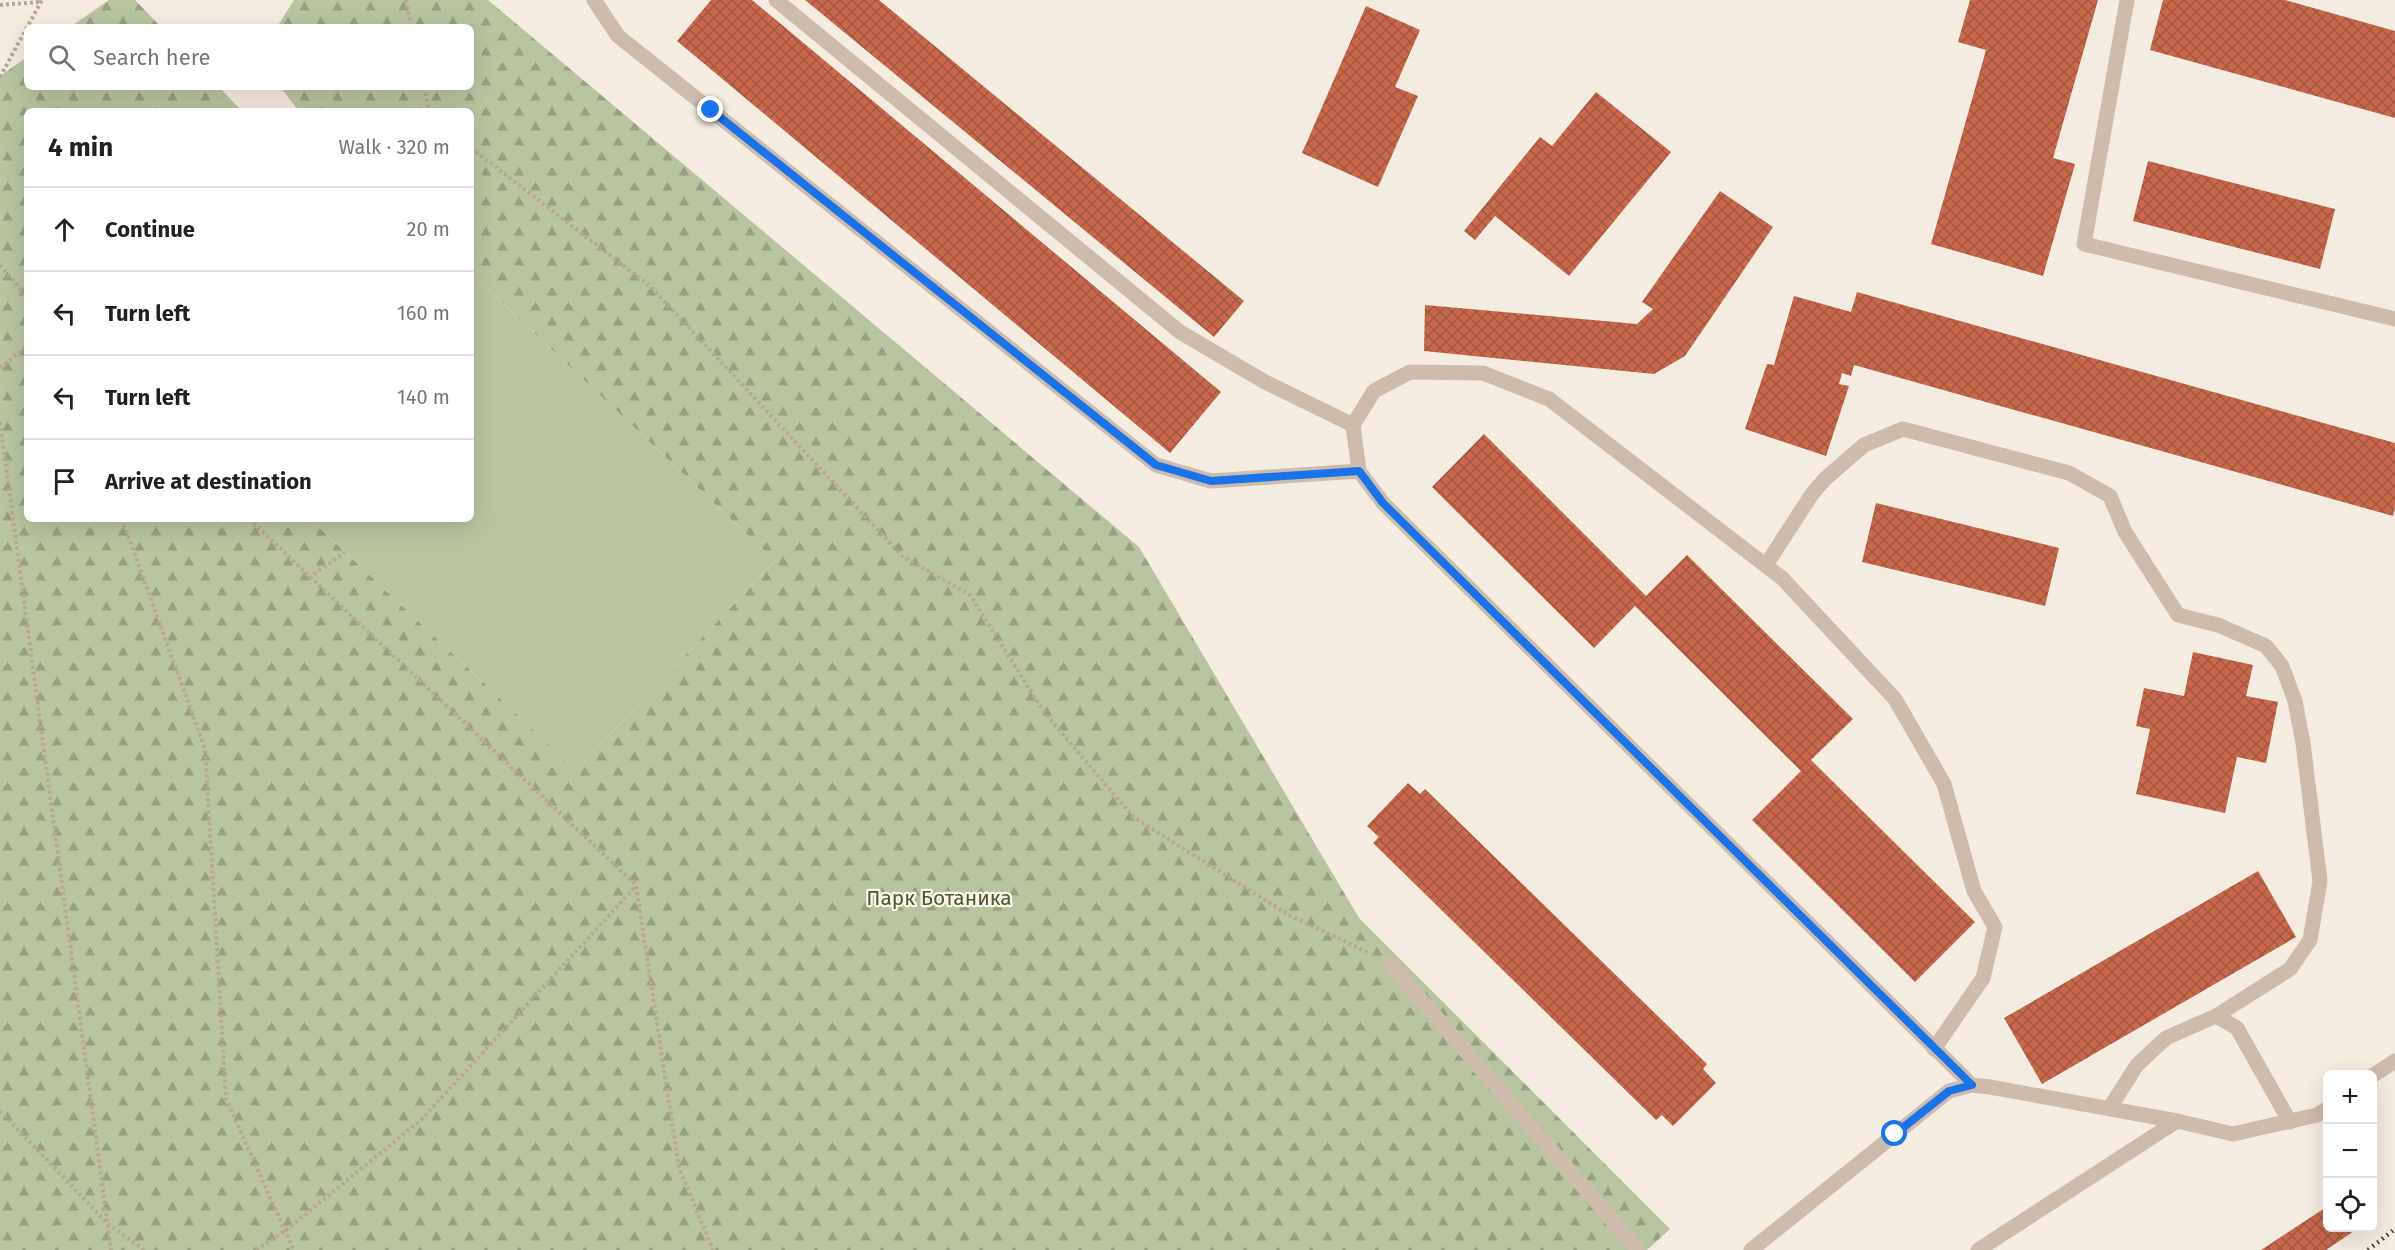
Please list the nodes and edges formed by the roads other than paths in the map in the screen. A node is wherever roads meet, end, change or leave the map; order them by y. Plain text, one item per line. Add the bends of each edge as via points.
1 (594, 0) edge
2 (776, 0) edge
3 (2127, 0) edge
4 (2395, 319) edge
5 (1353, 425) junction
6 (1359, 471) junction
7 (1766, 565) junction
8 (1390, 964) road end
9 (2216, 1016) junction
10 (1935, 1049) junction
11 (2395, 1061) edge
12 (2377, 1073) edge
13 (1972, 1085) junction
14 (2109, 1109) junction
15 (2323, 1111) edge
16 (2177, 1121) junction
17 (2290, 1122) junction
18 (1638, 1250) edge
19 (1751, 1250) edge
20 (1978, 1250) edge

1 - 6 street via 618,36 1156,465 1211,481
2 - 5 street via 1180,332 1264,382
3 - 4 street via 2084,244
5 - 6 street
5 - 7 street via 1374,391 1410,372 1483,373 1549,399
6 - 10 street via 1383,503
7 - 9 street via 1825,479 1864,445 1903,429 2069,473 2110,496 2125,532 2178,615 2218,625 2266,646 2282,666 2295,701 2320,881 2310,940 2290,969
7 - 10 street via 1895,699 1944,784 1974,891 1995,927 1983,978
8 - 18 street
9 - 14 street via 2166,1038 2137,1065
9 - 17 street via 2237,1028
10 - 13 street
11 - 12 street
13 - 14 street
13 - 19 street via 1949,1091
14 - 16 street
15 - 17 street
16 - 17 street via 2233,1134
16 - 20 street

